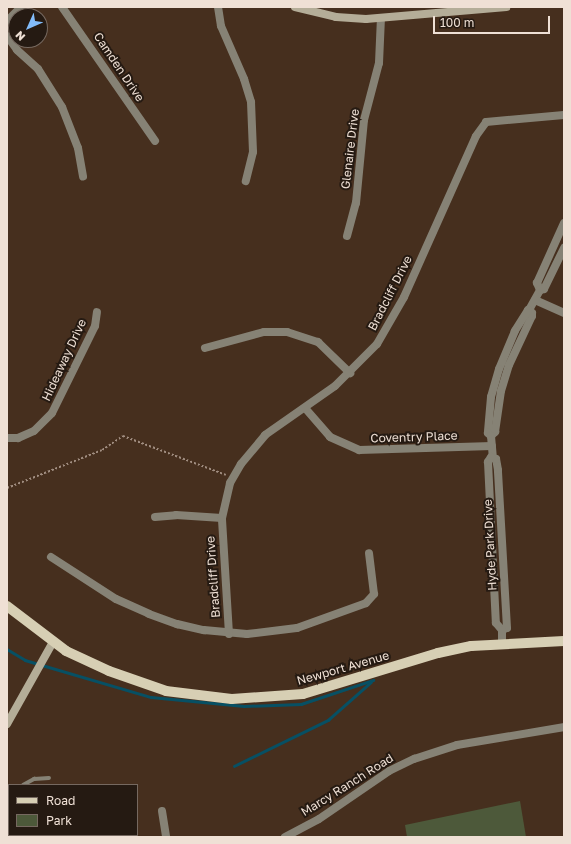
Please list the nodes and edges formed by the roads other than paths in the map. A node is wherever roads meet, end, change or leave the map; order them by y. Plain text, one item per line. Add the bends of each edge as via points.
1 (21, 7) edge
2 (62, 7) edge
3 (218, 7) edge
4 (295, 7) edge
5 (506, 7) edge
6 (322, 11) edge
7 (381, 18) junction
8 (7, 21) edge
9 (7, 36) edge
10 (564, 115) edge
11 (155, 142) dead end
12 (83, 177) dead end
13 (246, 181) dead end
14 (564, 222) edge
15 (347, 236) dead end
16 (564, 248) edge
17 (540, 290) junction
18 (535, 300) junction
19 (97, 312) dead end
20 (564, 313) edge
21 (205, 348) dead end
22 (350, 372) junction
23 (305, 408) junction
24 (7, 438) edge
25 (492, 446) junction
26 (155, 517) dead end
27 (222, 518) junction
28 (369, 553) dead end
29 (51, 557) dead end
30 (7, 606) edge
31 (229, 634) junction
32 (564, 641) edge
33 (53, 642) junction
34 (502, 644) junction
35 (7, 724) edge
36 (564, 726) edge
37 (49, 778) dead end
38 (25, 784) edge
39 (162, 811) dead end
40 (166, 837) edge
41 (285, 837) edge

1 - 8 street
2 - 11 street, Camden Drive
3 - 13 street via 221,26 251,102 253,152
4 - 6 street
5 - 7 street
6 - 7 street via 351,19
7 - 15 street, Glenaire Drive via 379,63 364,120 356,203
9 - 12 street via 38,69 62,107 78,148
10 - 22 street, Bradcliff Drive via 486,122 476,136 392,321 370,353
14 - 17 street, Hyde Park Drive via 537,283
16 - 17 street, Hyde Park Drive via 544,289
17 - 18 street, Hyde Park Drive
18 - 20 street
18 - 25 street, Hyde Park Drive via 530,310 532,316 509,365 501,391 495,432 491,436
19 - 24 street, Hideaway Drive via 95,326 52,413 34,431 18,438
21 - 22 street via 264,332 287,332 318,342
22 - 23 street, Bradcliff Drive
23 - 25 street, Coventry Place via 330,437 359,450
23 - 27 street, Bradcliff Drive via 265,435 253,447 233,478
25 - 34 street, Hyde Park Drive via 498,470 507,628 502,630
26 - 27 street, Bradcliff Drive via 176,515
27 - 31 street, Bradcliff Drive
28 - 31 street via 374,594 366,603 297,628 273,633
29 - 31 street via 116,599 149,614 177,624
30 - 33 main road, Newport Avenue
32 - 34 main road, Newport Avenue
33 - 34 main road, Newport Avenue via 109,671 166,691 232,699 303,694 438,654 471,646
33 - 35 street
36 - 41 street, Marcy Ranch Road via 457,745 414,759 389,771 319,819
37 - 38 lane via 34,779
39 - 40 street

